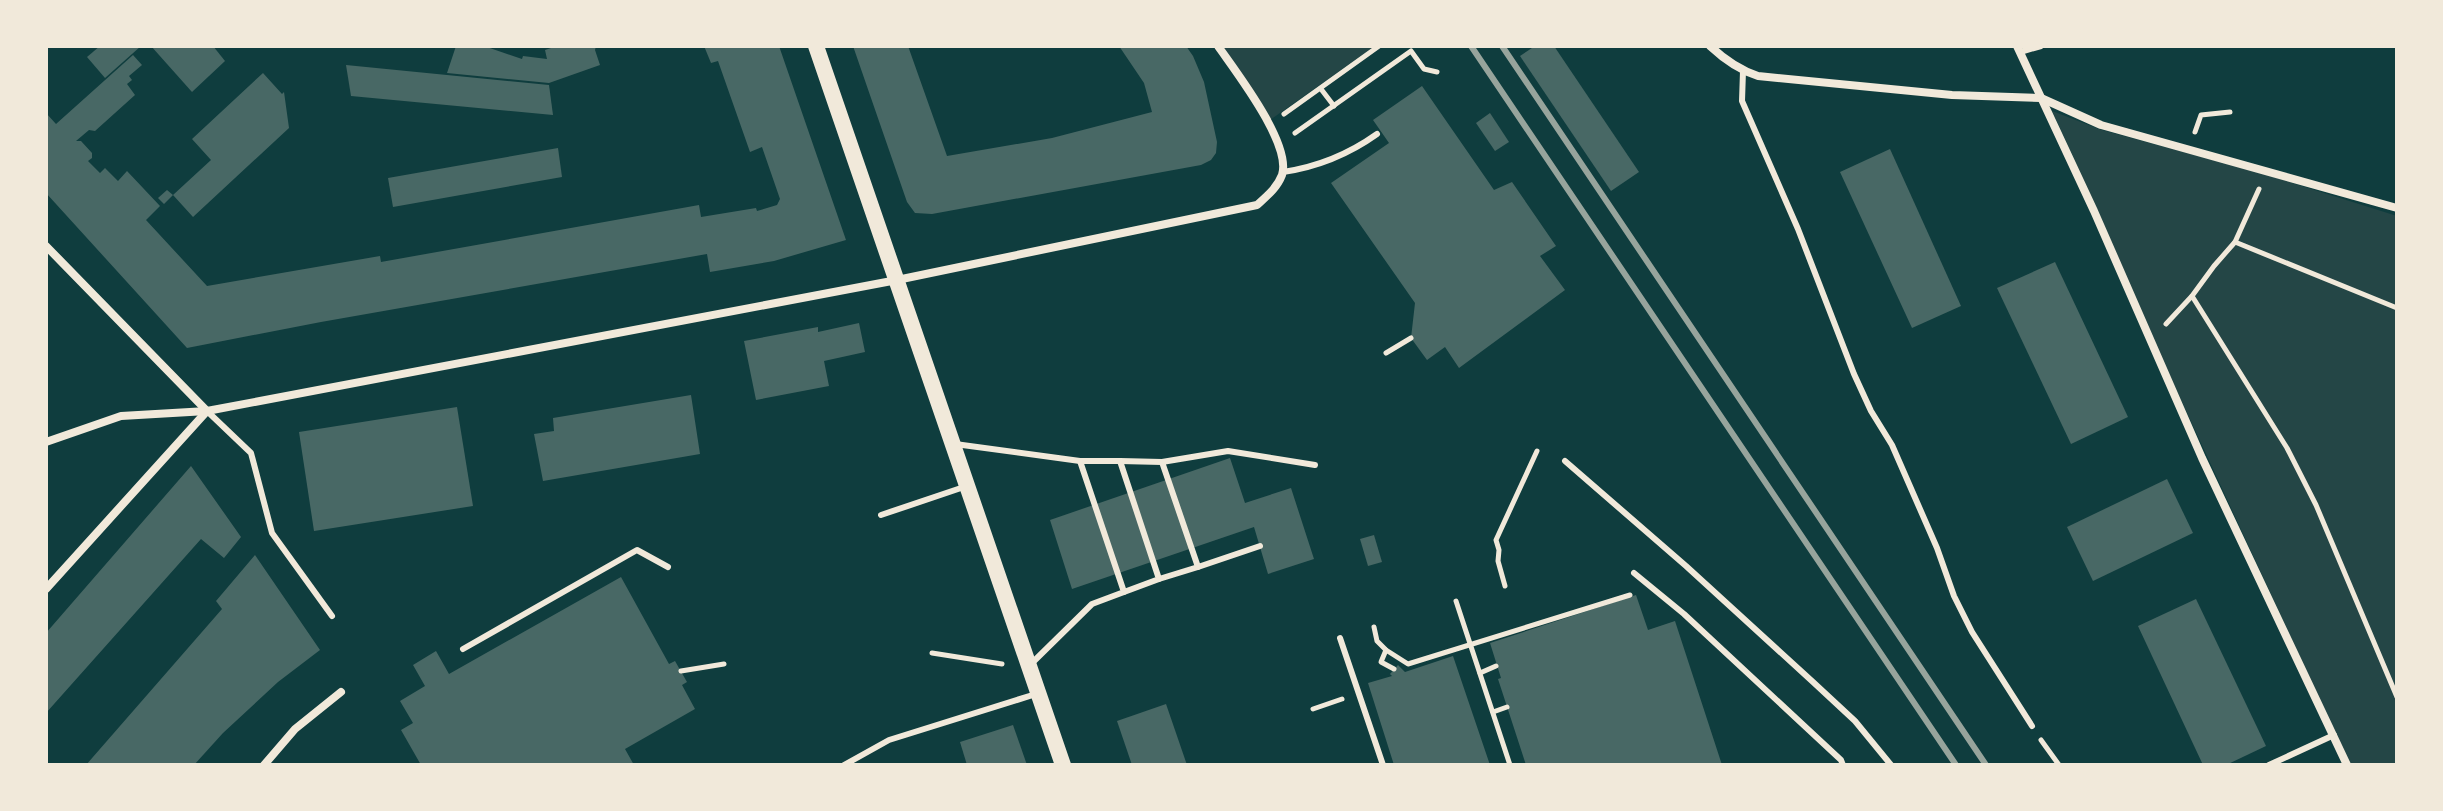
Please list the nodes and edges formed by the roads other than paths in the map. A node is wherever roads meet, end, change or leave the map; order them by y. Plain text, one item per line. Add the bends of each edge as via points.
1 (816, 46) edge
2 (1218, 46) edge
3 (1710, 46) edge
4 (2041, 46) edge
5 (2018, 49) edge
6 (1743, 71) junction
7 (2041, 98) junction
8 (1377, 134) dead end
9 (1283, 172) junction
10 (2397, 208) edge
11 (46, 246) edge
12 (897, 280) junction
13 (207, 411) junction
14 (46, 442) edge
15 (953, 444) junction
16 (1080, 461) junction
17 (1120, 461) junction
18 (1565, 461) dead end
19 (1162, 462) junction
20 (1315, 465) dead end
21 (968, 486) junction
22 (881, 515) dead end
23 (1260, 546) dead end
24 (668, 567) dead end
25 (1198, 567) junction
26 (1634, 573) dead end
27 (1159, 579) junction
28 (46, 589) edge
29 (1124, 592) junction
30 (332, 616) dead end
31 (1340, 638) dead end
32 (463, 649) dead end
33 (1030, 667) junction
34 (341, 692) dead end
35 (1039, 693) junction
36 (2032, 726) road end
37 (2334, 735) junction
38 (264, 765) edge
39 (844, 765) edge
40 (1063, 765) edge
41 (1383, 765) edge
42 (1843, 765) edge
43 (1891, 765) edge
44 (2269, 765) edge
45 (2347, 765) edge

1 - 12 main road
2 - 9 street via 1271,123
3 - 6 street
4 - 5 lane
5 - 7 street
6 - 7 street via 1952,95
6 - 36 lane via 1742,101 1854,374 1892,445 1972,632
7 - 10 street via 2101,125
7 - 37 street via 2202,458
8 - 9 lane via 1307,168
9 - 12 street via 1257,205
11 - 13 street
12 - 13 street
12 - 15 main road
13 - 14 street via 121,416
13 - 28 street
13 - 30 lane via 251,453 272,533
15 - 16 lane
15 - 21 main road
16 - 17 lane
16 - 29 lane
17 - 19 lane
17 - 27 lane
18 - 43 lane via 1855,721
19 - 20 lane via 1228,451
19 - 25 lane
21 - 22 lane
21 - 33 main road
23 - 25 lane
24 - 32 lane via 637,550
25 - 27 lane
26 - 42 lane
27 - 29 lane
29 - 33 lane via 1092,604
31 - 41 lane
33 - 35 main road
34 - 38 street via 295,729
35 - 39 lane via 889,740
35 - 40 main road
37 - 44 lane
37 - 45 street

